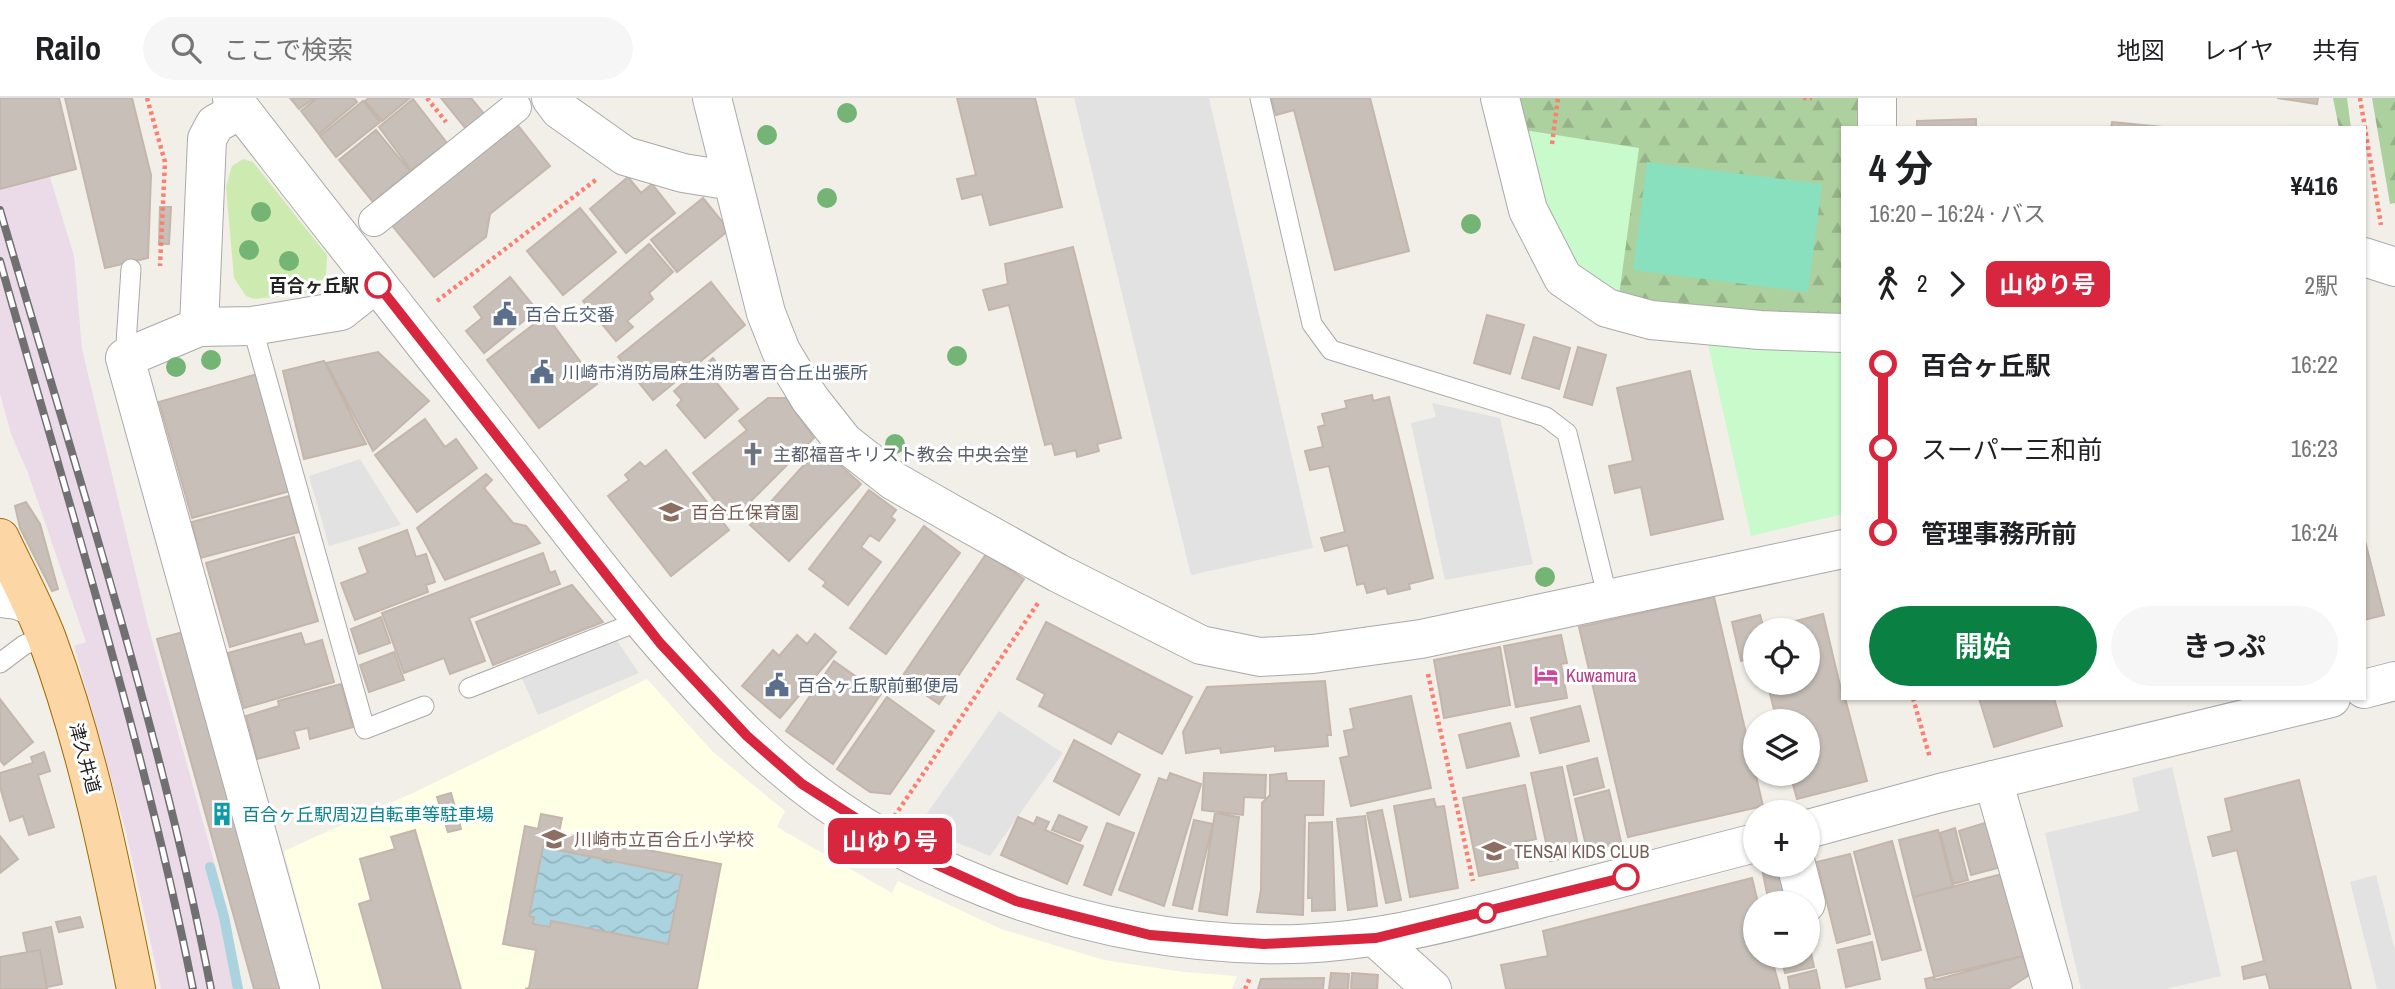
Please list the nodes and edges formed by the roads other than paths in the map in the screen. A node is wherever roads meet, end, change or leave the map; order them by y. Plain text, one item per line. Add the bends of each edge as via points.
1 (712, 98) edge
2 (1260, 98) edge
3 (1500, 98) edge
4 (1877, 98) edge
5 (534, 103) edge
6 (236, 104) edge
7 (1877, 126) edge
8 (733, 181) junction
9 (374, 221) dead end
10 (2366, 258) edge
11 (2395, 267) edge
12 (131, 269) dead end
13 (376, 283) junction
14 (252, 326) junction
15 (199, 327) junction
16 (1841, 332) edge
17 (125, 358) junction
18 (0, 538) edge
19 (1841, 549) edge
20 (1608, 599) junction
21 (26, 613) edge
22 (642, 620) junction
23 (0, 663) edge
24 (2395, 681) edge
25 (469, 688) dead end
26 (2366, 688) edge
27 (2323, 700) edge
28 (425, 706) dead end
29 (1993, 780) junction
30 (1820, 826) edge
31 (1743, 846) edge
32 (1376, 938) junction
33 (136, 989) edge
34 (300, 989) edge
35 (1432, 989) edge
36 (2053, 989) edge

1 - 8 street
2 - 20 lane via 1312,324 1331,350 1546,417 1567,433
3 - 16 street via 1528,209 1563,278 1607,308 1651,320
4 - 7 street
5 - 8 street via 560,110 625,156 674,171
5 - 9 street
6 - 13 street
6 - 15 street via 207,139
8 - 20 street via 765,313 780,351 844,442 894,481 1070,579 1201,645 1261,657 1313,654 1421,639
10 - 11 street
12 - 17 lane
13 - 14 street via 341,311
13 - 22 street
14 - 15 street
14 - 28 lane via 365,729
15 - 17 street
17 - 34 street
18 - 21 main road, 津久井道
19 - 20 street
21 - 23 lane via 24,645
21 - 33 main road, 津久井道 via 75,719 103,822
22 - 25 lane
22 - 32 street via 747,736 802,784 911,853 1016,901 1150,935 1264,944
24 - 26 street
27 - 29 street
29 - 30 street
29 - 36 street
31 - 32 street
32 - 35 street

